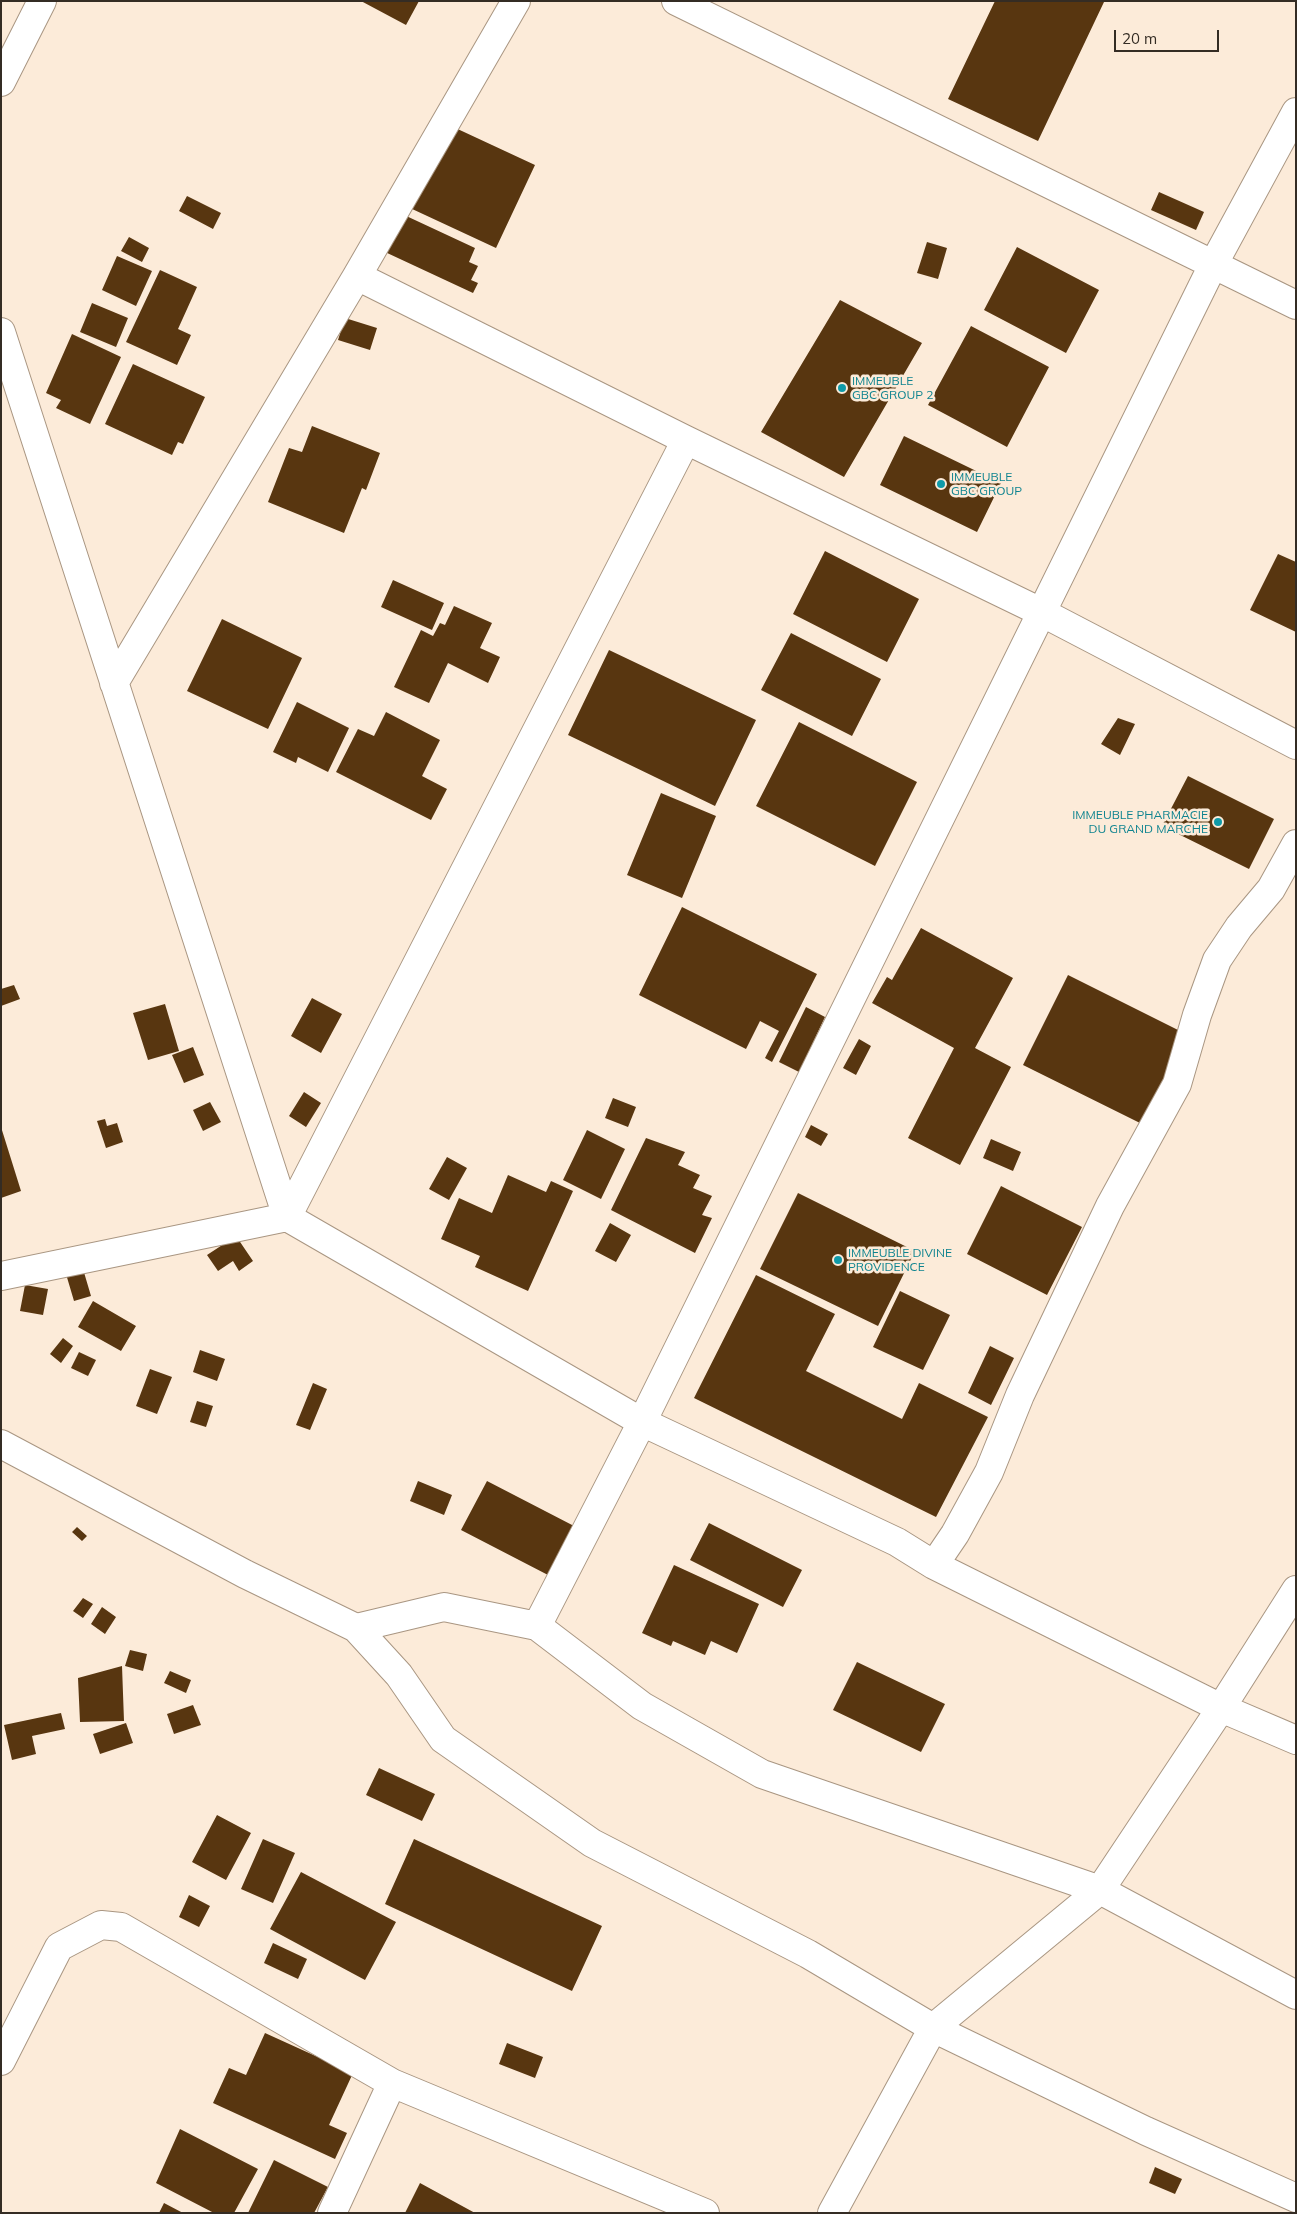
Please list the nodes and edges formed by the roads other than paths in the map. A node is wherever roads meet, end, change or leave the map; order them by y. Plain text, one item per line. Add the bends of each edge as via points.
1 (42, 1) edge
2 (516, 1) edge
3 (676, 1) edge
4 (1, 82) edge
5 (1296, 112) edge
6 (1213, 265) junction
7 (356, 276) junction
8 (1296, 305) edge
9 (1, 332) edge
10 (686, 440) junction
11 (1043, 613) junction
12 (114, 683) junction
13 (1296, 745) edge
14 (1296, 844) edge
15 (287, 1218) junction
16 (1, 1276) edge
17 (642, 1422) junction
18 (1, 1444) edge
19 (934, 1565) junction
20 (1296, 1590) edge
21 (537, 1626) junction
22 (356, 1628) junction
23 (1221, 1708) junction
24 (1296, 1740) edge
25 (1100, 1890) junction
26 (1296, 1995) edge
27 (933, 2028) junction
28 (1, 2062) edge
29 (392, 2083) junction
30 (1296, 2198) edge
31 (332, 2213) edge
32 (705, 2213) edge
33 (832, 2213) edge

1 - 4 street
2 - 7 street
3 - 6 street
5 - 6 street
6 - 8 street
6 - 11 street
7 - 10 street
7 - 12 street
9 - 12 street
10 - 11 street
10 - 15 street
11 - 13 street
11 - 17 street
12 - 15 street
14 - 19 street via 1271,889 1217,960 1177,1084 1110,1206 1020,1395 989,1472
15 - 16 street
15 - 17 street
17 - 19 street via 897,1542
17 - 21 street
18 - 22 street via 245,1574
19 - 23 street
20 - 23 street
21 - 22 street via 444,1606
21 - 25 street via 642,1706 762,1774
22 - 27 street via 398,1675 444,1739 592,1842 808,1954
23 - 24 street
23 - 25 street
25 - 26 street
25 - 27 street
27 - 30 street via 1146,2131
27 - 33 street
28 - 29 street via 59,1947 101,1925 121,1927
29 - 31 street
29 - 32 street

